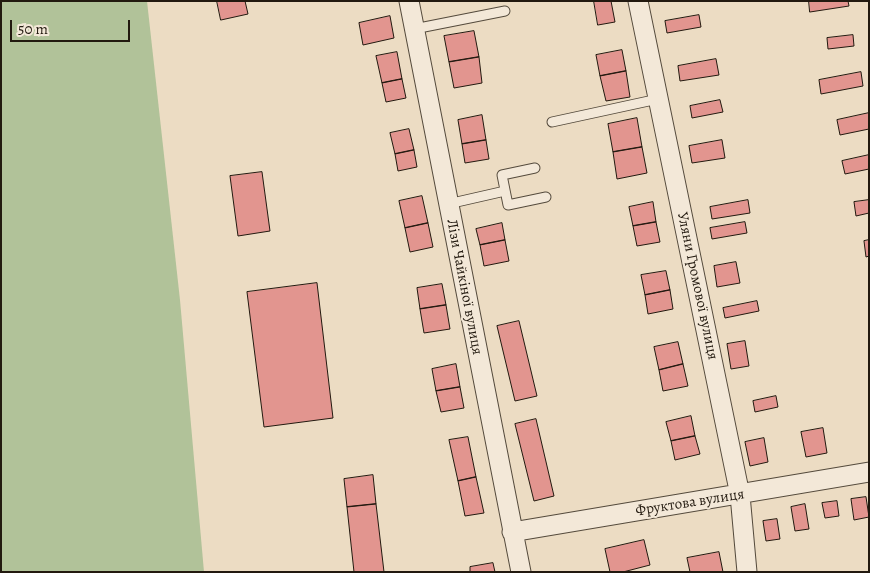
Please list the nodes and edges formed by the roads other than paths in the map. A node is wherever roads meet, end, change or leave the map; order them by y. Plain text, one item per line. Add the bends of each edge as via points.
1 (409, 1) edge
2 (638, 1) edge
3 (505, 11) dead end
4 (414, 29) junction
5 (658, 99) junction
6 (552, 122) dead end
7 (535, 168) dead end
8 (505, 192) junction
9 (546, 197) dead end
10 (448, 204) junction
11 (869, 472) edge
12 (740, 495) junction
13 (512, 532) junction
14 (521, 572) edge
15 (747, 572) edge

1 - 4 street, Лізи Чайкіної вулиця
2 - 5 street, Уляни Громової вулиця
3 - 4 lane
4 - 10 street, Лізи Чайкіної вулиця
5 - 6 lane
5 - 12 street, Уляни Громової вулиця
7 - 8 lane via 502,175
8 - 9 lane via 508,205
8 - 10 lane
10 - 13 street, Лізи Чайкіної вулиця
11 - 12 street, Фруктова вулиця
12 - 13 street, Фруктова вулиця
12 - 15 street, Уляни Громової вулиця
13 - 14 street, Лізи Чайкіної вулиця

